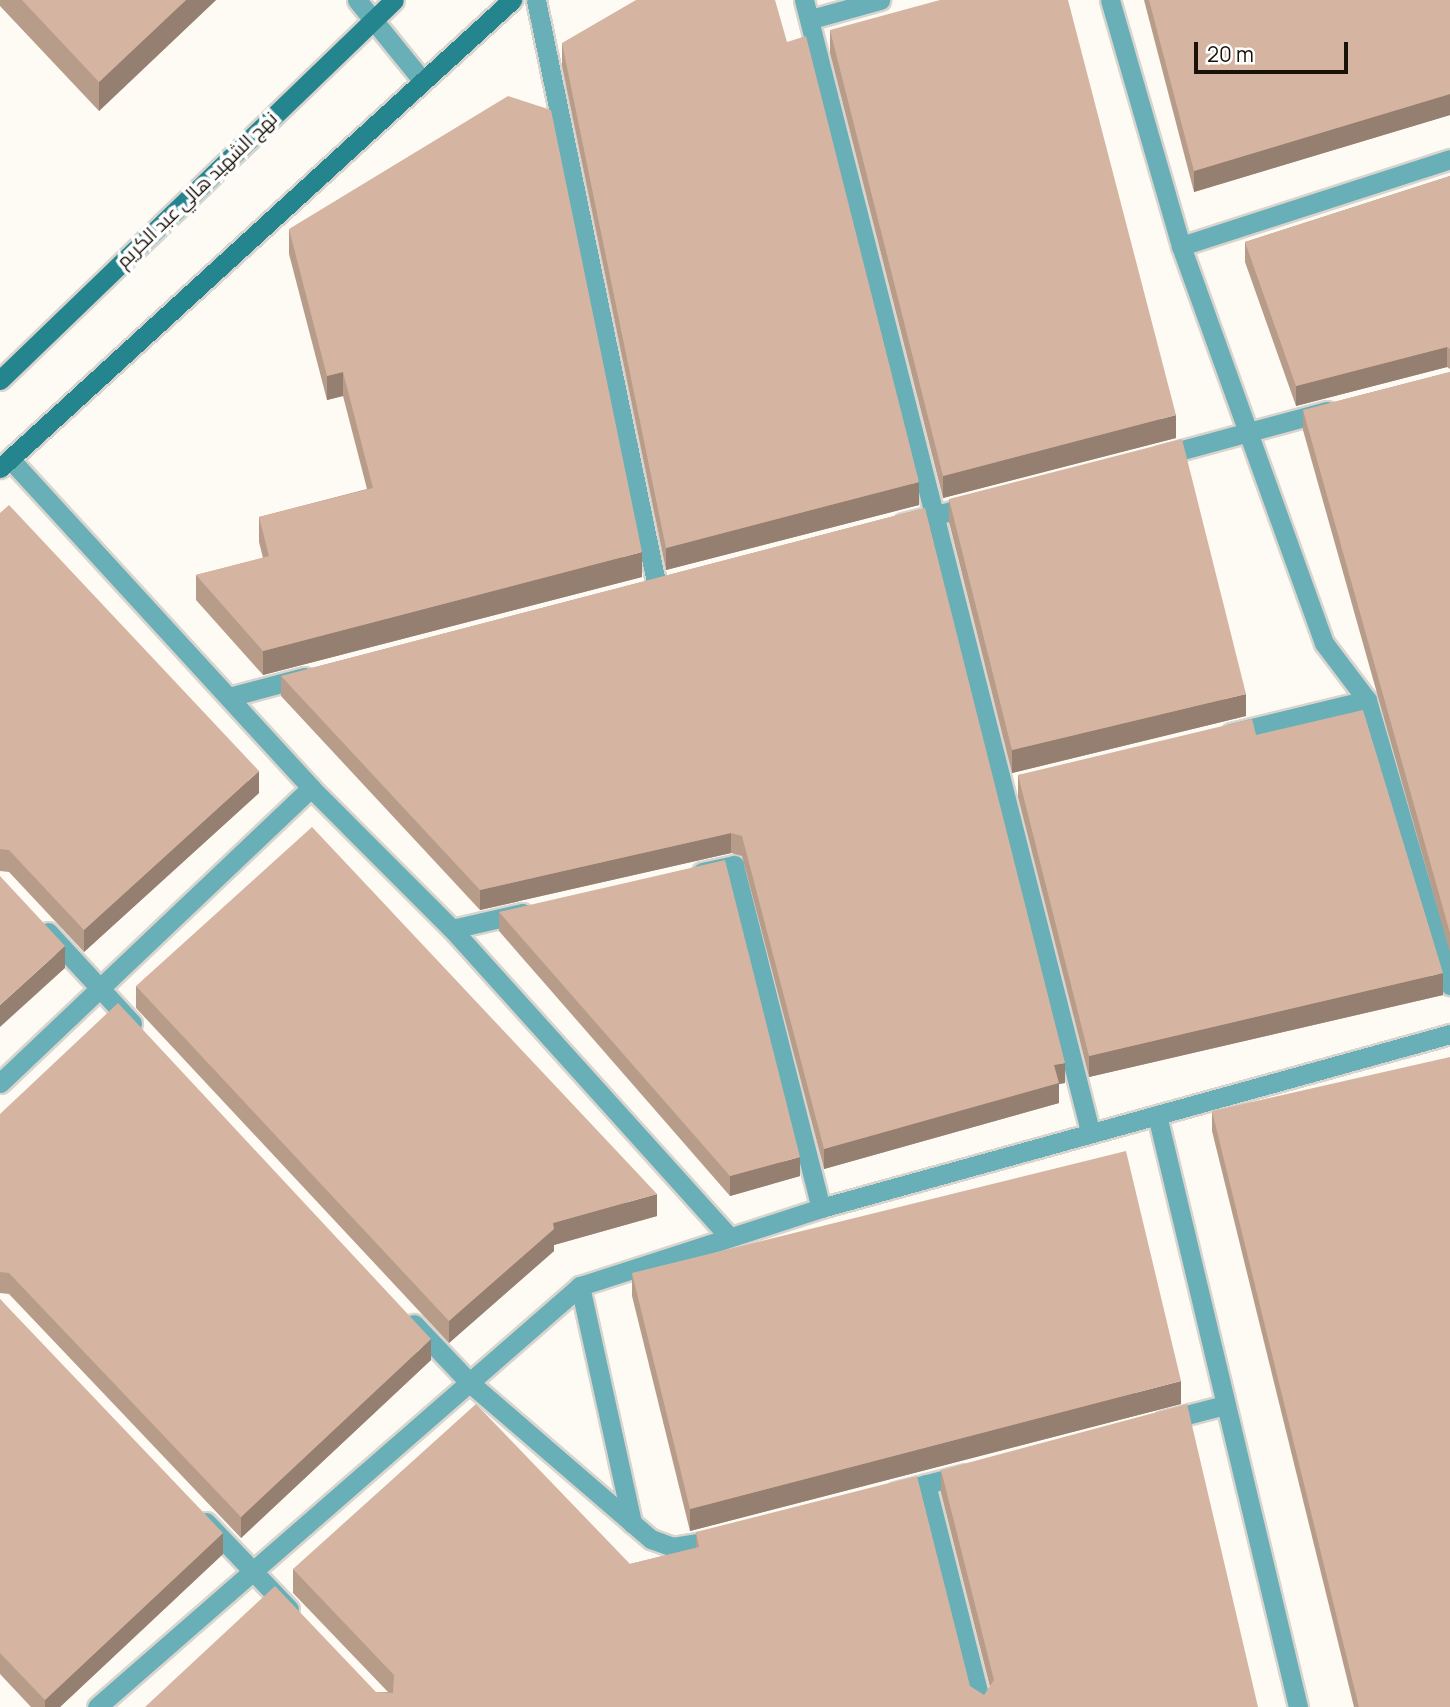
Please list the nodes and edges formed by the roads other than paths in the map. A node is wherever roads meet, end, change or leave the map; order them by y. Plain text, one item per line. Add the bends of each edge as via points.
1 (357, 0) edge
2 (394, 0) edge
3 (512, 0) edge
4 (536, 0) edge
5 (804, 0) edge
6 (880, 0) edge
7 (1110, 0) edge
8 (373, 19) junction
9 (811, 19) junction
10 (422, 80) junction
11 (1450, 159) edge
12 (1181, 246) junction
13 (0, 380) edge
14 (1345, 406) edge
15 (1252, 430) junction
16 (1145, 460) edge
17 (5, 464) edge
18 (998, 499) edge
19 (932, 516) junction
20 (879, 529) edge
21 (682, 576) edge
22 (656, 582) junction
23 (629, 589) edge
24 (323, 672) edge
25 (229, 697) junction
26 (1367, 700) junction
27 (1205, 739) edge
28 (1029, 782) edge
29 (311, 788) junction
30 (1002, 788) junction
31 (681, 877) edge
32 (546, 907) edge
33 (37, 920) edge
34 (452, 929) junction
35 (1450, 985) edge
36 (103, 992) junction
37 (1450, 1034) edge
38 (150, 1042) edge
39 (0, 1083) edge
40 (1157, 1115) junction
41 (1090, 1130) junction
42 (821, 1208) junction
43 (728, 1235) junction
44 (580, 1286) junction
45 (394, 1303) edge
46 (470, 1383) junction
47 (1225, 1405) junction
48 (1147, 1426) edge
49 (991, 1467) edge
50 (926, 1484) junction
51 (873, 1498) edge
52 (195, 1510) edge
53 (632, 1523) junction
54 (743, 1534) edge
55 (250, 1569) junction
56 (308, 1628) edge
57 (97, 1707) edge
58 (982, 1707) edge
59 (1298, 1707) edge

1 - 8 street
2 - 8 main road, نهج الشهيد هالي عبد الكريم
3 - 10 main road
4 - 22 street
5 - 9 street
6 - 9 street
7 - 12 street
8 - 10 street
8 - 13 main road, نهج الشهيد هالي عبد الكريم
9 - 19 street
10 - 17 main road
11 - 12 street
12 - 15 street
14 - 15 street
15 - 16 street
15 - 26 street via 1325,643
17 - 25 street
18 - 19 street
19 - 20 street
19 - 30 street
21 - 22 street
22 - 23 street
24 - 25 street
25 - 29 street
26 - 27 street
26 - 35 street
28 - 30 street
29 - 34 street
29 - 36 street
30 - 41 street
31 - 42 street via 734,864
32 - 34 street
33 - 36 street
34 - 43 street
36 - 38 street
36 - 39 street
37 - 40 street
40 - 41 street
40 - 47 street
41 - 42 street
42 - 43 street
43 - 44 street
44 - 46 street
44 - 53 street
45 - 46 street
46 - 53 street
46 - 55 street
47 - 48 street
47 - 59 street
49 - 50 street
50 - 51 street
50 - 58 street
52 - 55 street
53 - 54 street via 674,1547
55 - 56 street
55 - 57 street

